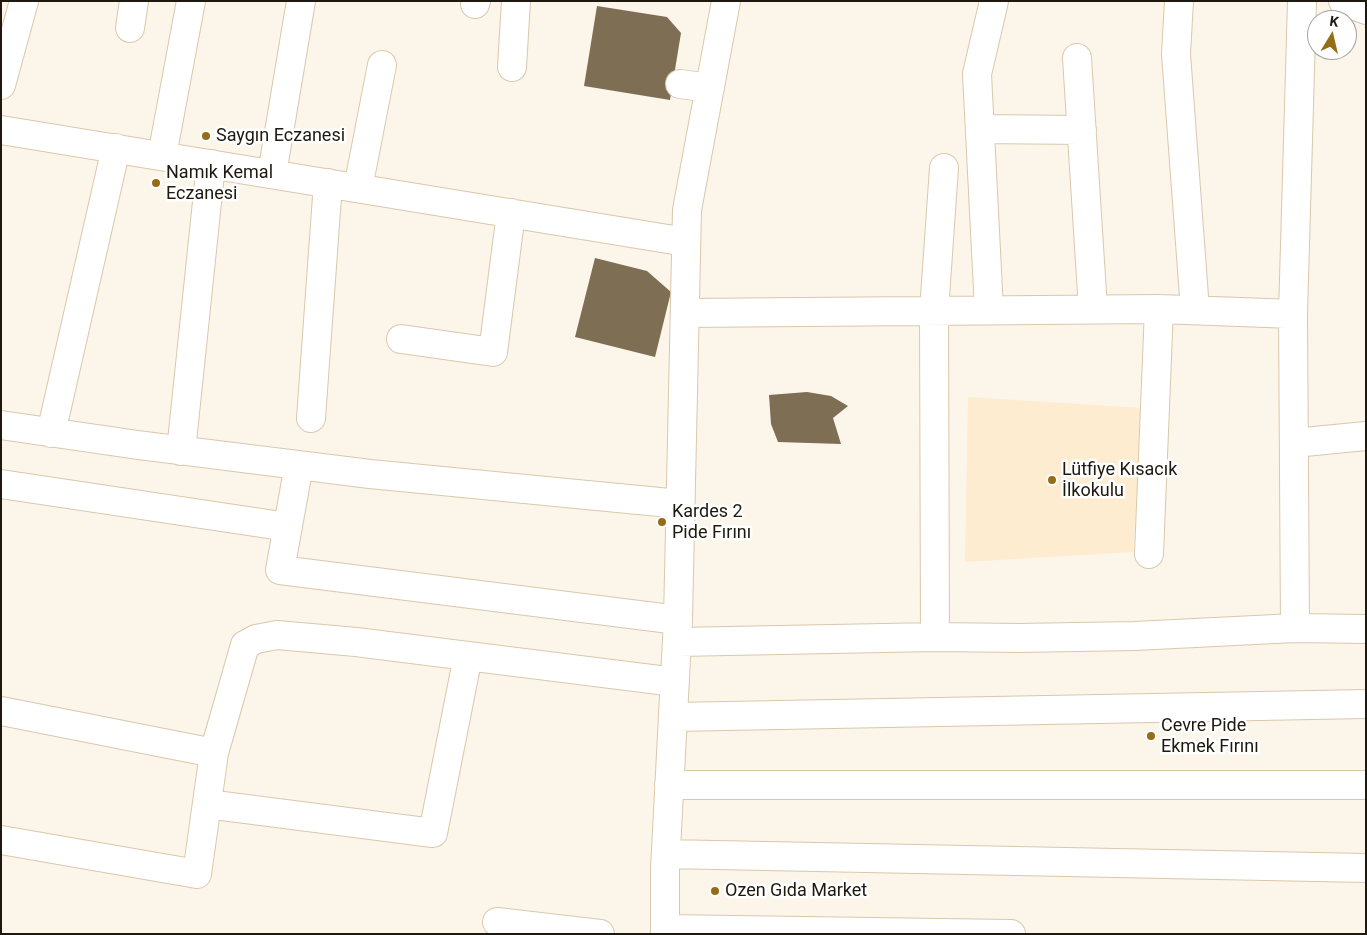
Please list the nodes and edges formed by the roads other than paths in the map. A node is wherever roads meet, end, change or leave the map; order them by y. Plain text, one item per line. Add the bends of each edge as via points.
1 (24, 1) edge
2 (191, 1) edge
3 (301, 1) edge
4 (516, 1) edge
5 (726, 1) edge
6 (994, 1) edge
7 (1179, 1) edge
8 (1302, 1) edge
9 (1343, 1) edge
10 (1366, 10) edge
11 (1077, 58) dead end
12 (382, 65) dead end
13 (512, 67) dead end
14 (680, 84) dead end
15 (1, 85) edge
16 (710, 88) junction
17 (980, 129) junction
18 (1, 130) edge
19 (1082, 130) junction
20 (116, 148) junction
21 (162, 156) junction
22 (210, 164) junction
23 (944, 168) dead end
24 (272, 174) junction
25 (328, 183) junction
26 (358, 188) junction
27 (511, 213) junction
28 (686, 242) junction
29 (1093, 309) junction
30 (1159, 309) junction
31 (990, 310) junction
32 (1195, 310) junction
33 (934, 311) junction
34 (685, 313) junction
35 (1292, 314) junction
36 (401, 339) dead end
37 (311, 418) dead end
38 (1, 425) edge
39 (51, 432) junction
40 (1366, 436) edge
41 (1294, 444) junction
42 (181, 451) junction
43 (299, 465) junction
44 (1, 484) edge
45 (680, 504) junction
46 (288, 527) junction
47 (1149, 554) dead end
48 (1295, 628) junction
49 (1366, 629) edge
50 (677, 631) junction
51 (935, 637) junction
52 (468, 656) junction
53 (675, 682) junction
54 (1366, 704) edge
55 (1, 711) edge
56 (673, 717) junction
57 (214, 753) junction
58 (669, 785) junction
59 (1366, 785) edge
60 (207, 804) junction
61 (1, 840) edge
62 (666, 854) junction
63 (1366, 868) edge
64 (497, 922) dead end
65 (665, 932) edge
66 (600, 934) edge
67 (1011, 934) edge

1 - 15 street
2 - 21 street
3 - 24 street
4 - 13 street
5 - 16 street
6 - 17 street via 977,74
7 - 32 street via 1176,54
8 - 35 street
9 - 10 street
11 - 19 street
12 - 26 street
14 - 16 street
16 - 28 street via 687,210
17 - 19 street
17 - 31 street
18 - 20 street
19 - 29 street
20 - 21 street
20 - 39 street
21 - 22 street
22 - 24 street
22 - 42 street
23 - 33 street
24 - 25 street
25 - 26 street
25 - 37 street
26 - 27 street
27 - 28 street
27 - 36 street via 493,352
28 - 34 street
29 - 30 street
29 - 31 street
30 - 32 street
30 - 47 street
31 - 33 street
32 - 35 street
33 - 34 street
33 - 51 street
34 - 45 street
35 - 41 street
38 - 39 street
39 - 42 street
40 - 41 street
41 - 48 street
42 - 43 street
43 - 45 street
43 - 46 street
44 - 46 street
45 - 50 street
46 - 50 street via 280,570
48 - 49 street
48 - 51 street via 1136,636
50 - 51 street
50 - 53 street
52 - 53 street
52 - 57 street via 277,635 256,639 245,645
52 - 60 street via 433,833
53 - 56 street
54 - 56 street
55 - 57 street
56 - 58 street
57 - 60 street
58 - 59 street
58 - 62 street
60 - 61 street via 197,874
62 - 63 street
62 - 65 street
64 - 66 street
65 - 67 street

